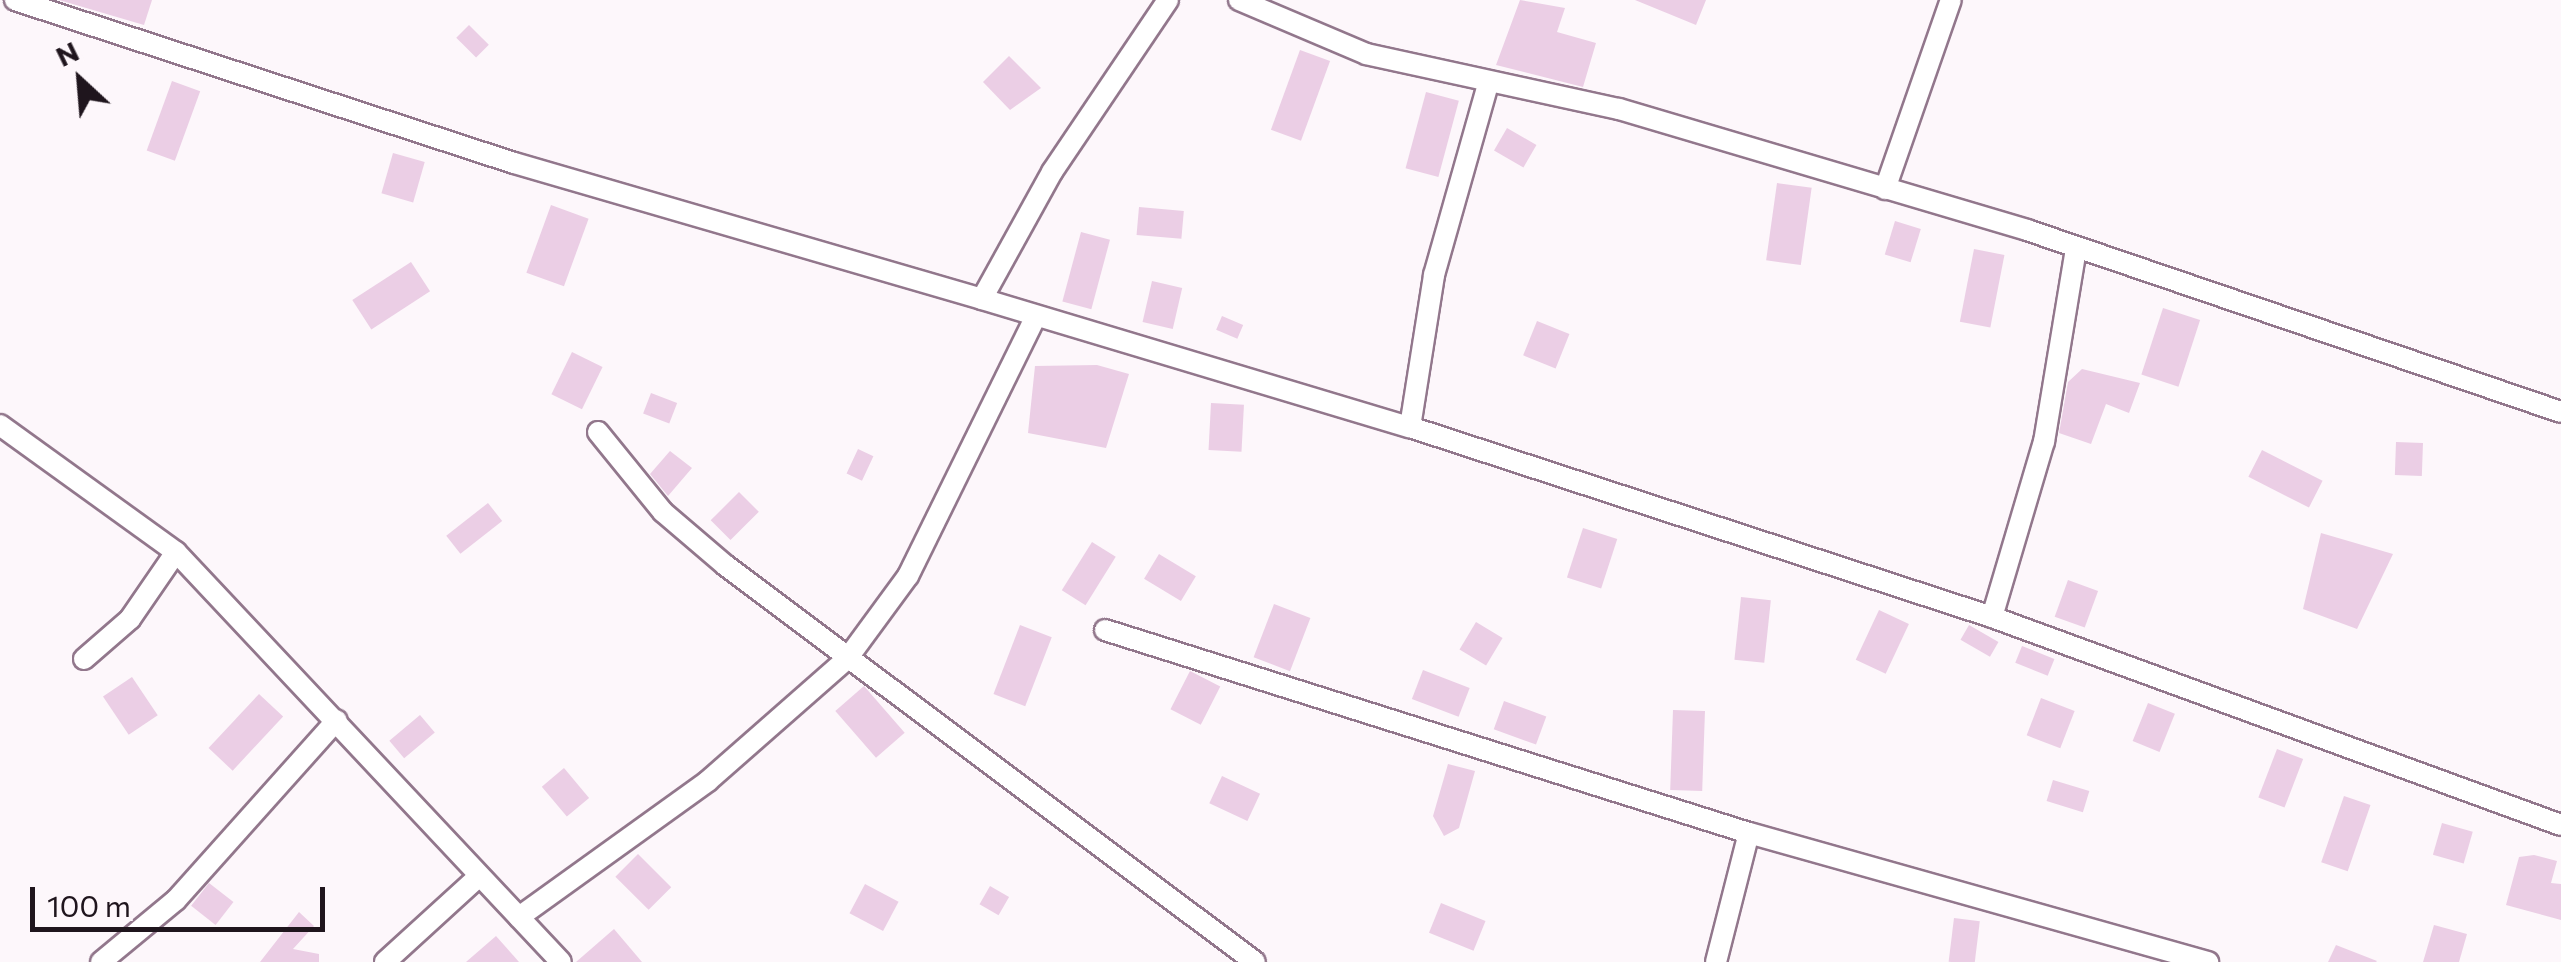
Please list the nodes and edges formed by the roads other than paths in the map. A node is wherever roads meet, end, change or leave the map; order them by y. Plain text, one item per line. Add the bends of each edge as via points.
1 (16, 0) edge
2 (1168, 0) edge
3 (1240, 0) edge
4 (1951, 0) edge
5 (1488, 84) junction
6 (1886, 190) junction
7 (2076, 249) junction
8 (982, 300) junction
9 (1034, 320) junction
10 (2561, 412) edge
11 (0, 425) edge
12 (1410, 426) junction
13 (598, 432) dead end
14 (176, 552) junction
15 (1992, 617) junction
16 (1105, 630) dead end
17 (84, 659) dead end
18 (847, 659) junction
19 (337, 720) junction
20 (2561, 825) edge
21 (1749, 834) junction
22 (478, 877) junction
23 (520, 917) junction
24 (102, 962) edge
25 (385, 962) edge
26 (561, 962) edge
27 (1254, 962) edge
28 (1716, 962) edge
29 (2208, 962) edge

1 - 8 street via 514,163
2 - 8 street via 1052,172
3 - 5 street via 1366,54
4 - 6 street
5 - 6 street via 1619,109
5 - 12 street via 1434,275
6 - 7 street
7 - 10 street
7 - 15 street via 2044,442
8 - 9 street
9 - 12 street
9 - 18 street via 908,576
11 - 14 street
12 - 15 street
13 - 18 street via 662,512
14 - 17 street via 130,619
14 - 19 street
15 - 20 street
16 - 21 street
18 - 23 street via 708,780
18 - 27 street
19 - 22 street
19 - 24 street via 176,900
21 - 28 street
21 - 29 street
22 - 23 street
22 - 25 street
23 - 26 street

